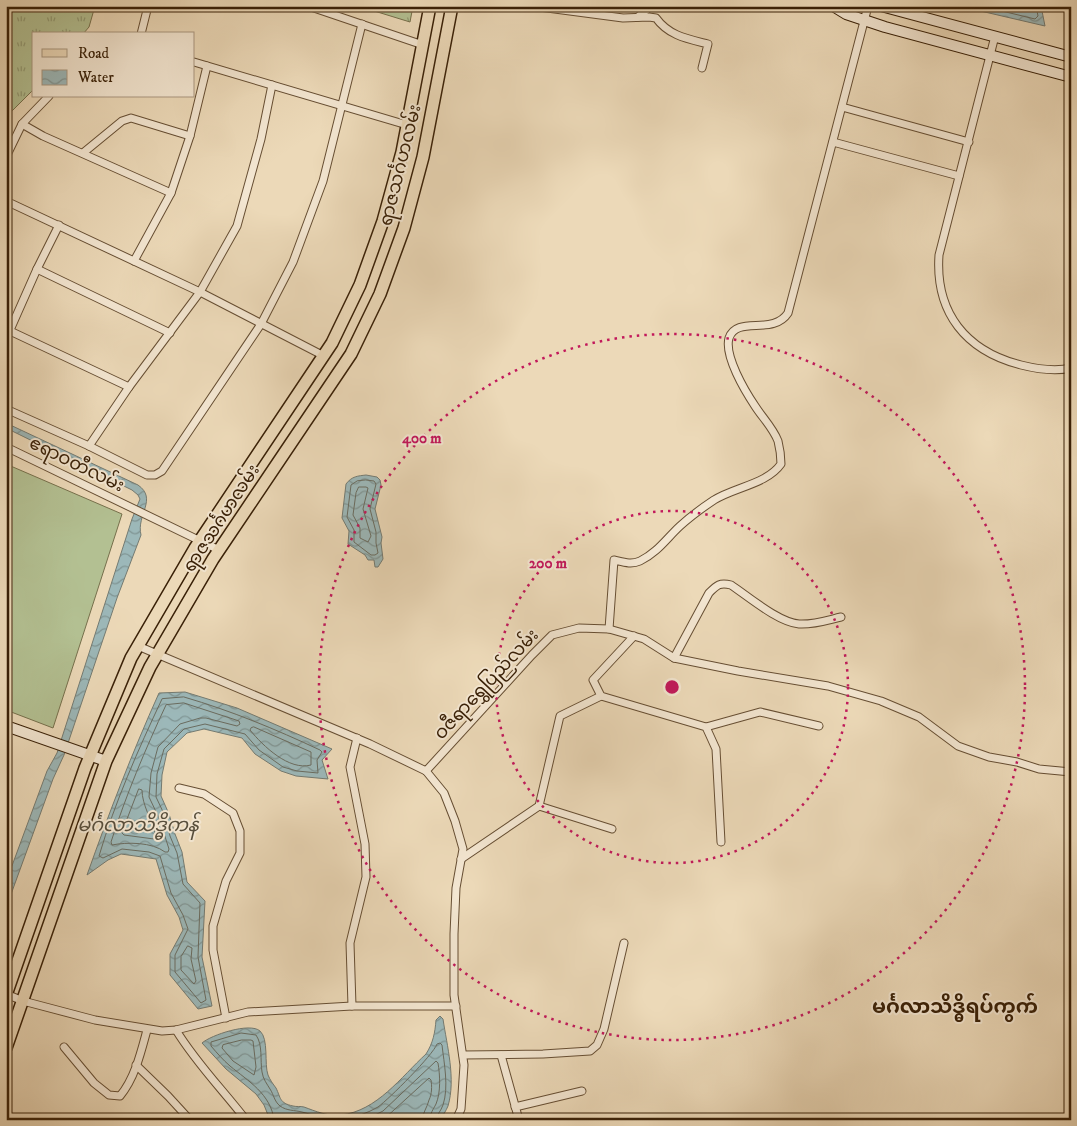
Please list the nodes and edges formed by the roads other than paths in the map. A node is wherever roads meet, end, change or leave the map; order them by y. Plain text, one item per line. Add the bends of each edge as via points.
1 (148, 6) edge
2 (308, 6) edge
3 (430, 6) edge
4 (452, 6) edge
5 (532, 6) edge
6 (651, 6) edge
7 (834, 6) edge
8 (868, 6) edge
9 (881, 6) edge
10 (638, 17) junction
11 (865, 21) junction
12 (362, 24) junction
13 (142, 32) edge
14 (995, 36) junction
15 (423, 45) junction
16 (1070, 54) edge
17 (991, 55) junction
18 (195, 62) edge
19 (207, 66) junction
20 (702, 68) dead end
21 (1071, 77) edge
22 (272, 86) junction
23 (47, 98) edge
24 (340, 106) junction
25 (842, 107) junction
26 (22, 124) junction
27 (407, 125) junction
28 (190, 136) junction
29 (833, 142) junction
30 (968, 142) junction
31 (83, 153) junction
32 (6, 158) edge
33 (960, 176) junction
34 (172, 193) junction
35 (6, 201) edge
36 (59, 225) junction
37 (134, 261) junction
38 (37, 269) junction
39 (200, 292) junction
40 (261, 324) junction
41 (10, 331) junction
42 (170, 334) junction
43 (6, 339) edge
44 (324, 356) junction
45 (1071, 368) edge
46 (129, 388) junction
47 (6, 409) edge
48 (89, 446) junction
49 (6, 447) edge
50 (200, 540) junction
51 (219, 550) junction
52 (841, 617) dead end
53 (609, 629) junction
54 (634, 636) junction
55 (138, 646) junction
56 (158, 653) junction
57 (674, 658) junction
58 (601, 696) junction
59 (6, 726) edge
60 (820, 726) dead end
61 (706, 727) junction
62 (358, 738) junction
63 (90, 754) junction
64 (106, 761) junction
65 (426, 770) junction
66 (1071, 772) edge
67 (179, 788) dead end
68 (539, 806) junction
69 (612, 829) dead end
70 (721, 842) dead end
71 (461, 859) junction
72 (624, 943) dead end
73 (6, 995) edge
74 (23, 1000) junction
75 (352, 1006) junction
76 (456, 1006) junction
77 (226, 1018) junction
78 (147, 1030) junction
79 (176, 1030) junction
80 (64, 1047) dead end
81 (6, 1048) edge
82 (501, 1054) junction
83 (463, 1055) junction
84 (136, 1065) junction
85 (582, 1091) dead end
86 (516, 1106) junction
87 (190, 1120) edge
88 (246, 1120) edge
89 (456, 1120) edge
90 (519, 1120) edge

1 - 13 street
2 - 12 street
3 - 15 main road, ရာဇသင်္ဂဟလမ်း
4 - 51 main road, ရာဇသင်္ဂဟလမ်း via 423,157 404,228 380,294 351,354
5 - 10 street
6 - 10 street
7 - 11 street
8 - 11 street
9 - 14 street
10 - 20 street via 656,18 670,32 708,44
11 - 17 street
11 - 25 street
12 - 15 street
12 - 24 street
14 - 16 street
14 - 17 street
15 - 27 main road, ရာဇသင်္ဂဟလမ်း
17 - 21 street
17 - 30 street
18 - 19 street
19 - 22 street
19 - 28 street
22 - 24 street
22 - 39 street via 237,226
23 - 26 street
24 - 27 street
24 - 40 street via 323,181 293,262
25 - 29 street
25 - 30 street
26 - 31 street
26 - 32 street
27 - 44 main road, ရာဇသင်္ဂဟလမ်း via 402,152 360,285
28 - 31 street via 130,118
28 - 34 street
29 - 33 street
29 - 53 street via 788,313 775,324 741,326 729,339 728,349 733,365 777,440 781,464 772,475 716,499 697,512 638,562 628,564 614,560
30 - 33 street
31 - 34 street
33 - 45 street via 938,255 941,295 949,314 964,335 982,350 1009,362 1036,369
34 - 37 street
35 - 36 street
36 - 37 street
36 - 38 street
37 - 39 street
38 - 41 street
38 - 42 street
39 - 40 street
39 - 42 street
40 - 44 street
40 - 48 street via 162,471 155,476 146,475
41 - 43 street
41 - 46 street
42 - 46 street
44 - 50 main road, ရာဇသင်္ဂဟလမ်း
46 - 48 street
47 - 48 street
49 - 50 street, ဧရာဝတီလမ်း
50 - 51 street
50 - 55 main road, ရာဇသင်္ဂဟလမ်း
51 - 56 main road, ရာဇသင်္ဂဟလမ်း
52 - 57 street via 797,624 724,583 710,593
53 - 54 street, ဝဇီရာရွှေပြည်လမ်း
53 - 65 street, ဝဇီရာရွှေပြည်လမ်း via 579,628 552,635
54 - 57 street, ဝဇီရာရွှေပြည်လမ်း
54 - 58 street via 593,680
55 - 56 street
55 - 63 main road, ရာဇသင်္ဂဟလမ်း
56 - 62 street
56 - 64 main road, ရာဇသင်္ဂဟလမ်း
57 - 66 street, ဝဇီရာရွှေပြည်လမ်း via 837,688 919,717 958,746 1039,769
58 - 61 street
58 - 68 street via 560,716
59 - 63 street
60 - 61 street via 760,712
61 - 70 street via 716,749
62 - 65 street
62 - 75 street via 350,767 364,844 366,877 350,943
63 - 64 street
63 - 73 main road, ရာဇသင်္ဂဟလမ်း
64 - 74 main road, ရာဇသင်္ဂဟလမ်း
65 - 71 street via 444,793 463,849
67 - 77 street via 204,794 233,813 240,831 240,853 226,881 213,926 213,950
68 - 69 street
68 - 71 street
71 - 76 street via 454,934
72 - 82 street via 604,1029 597,1045 590,1050
73 - 74 street
74 - 78 street via 95,1020
74 - 81 main road, ရာဇသင်္ဂဟလမ်း
75 - 76 street
75 - 77 street via 248,1012
76 - 83 street
77 - 79 street
78 - 79 street
78 - 84 street
79 - 88 street via 207,1074
80 - 84 street via 94,1083 109,1095 120,1096
82 - 83 street
82 - 86 street
83 - 89 street via 461,1109
84 - 87 street
85 - 86 street
86 - 90 street

